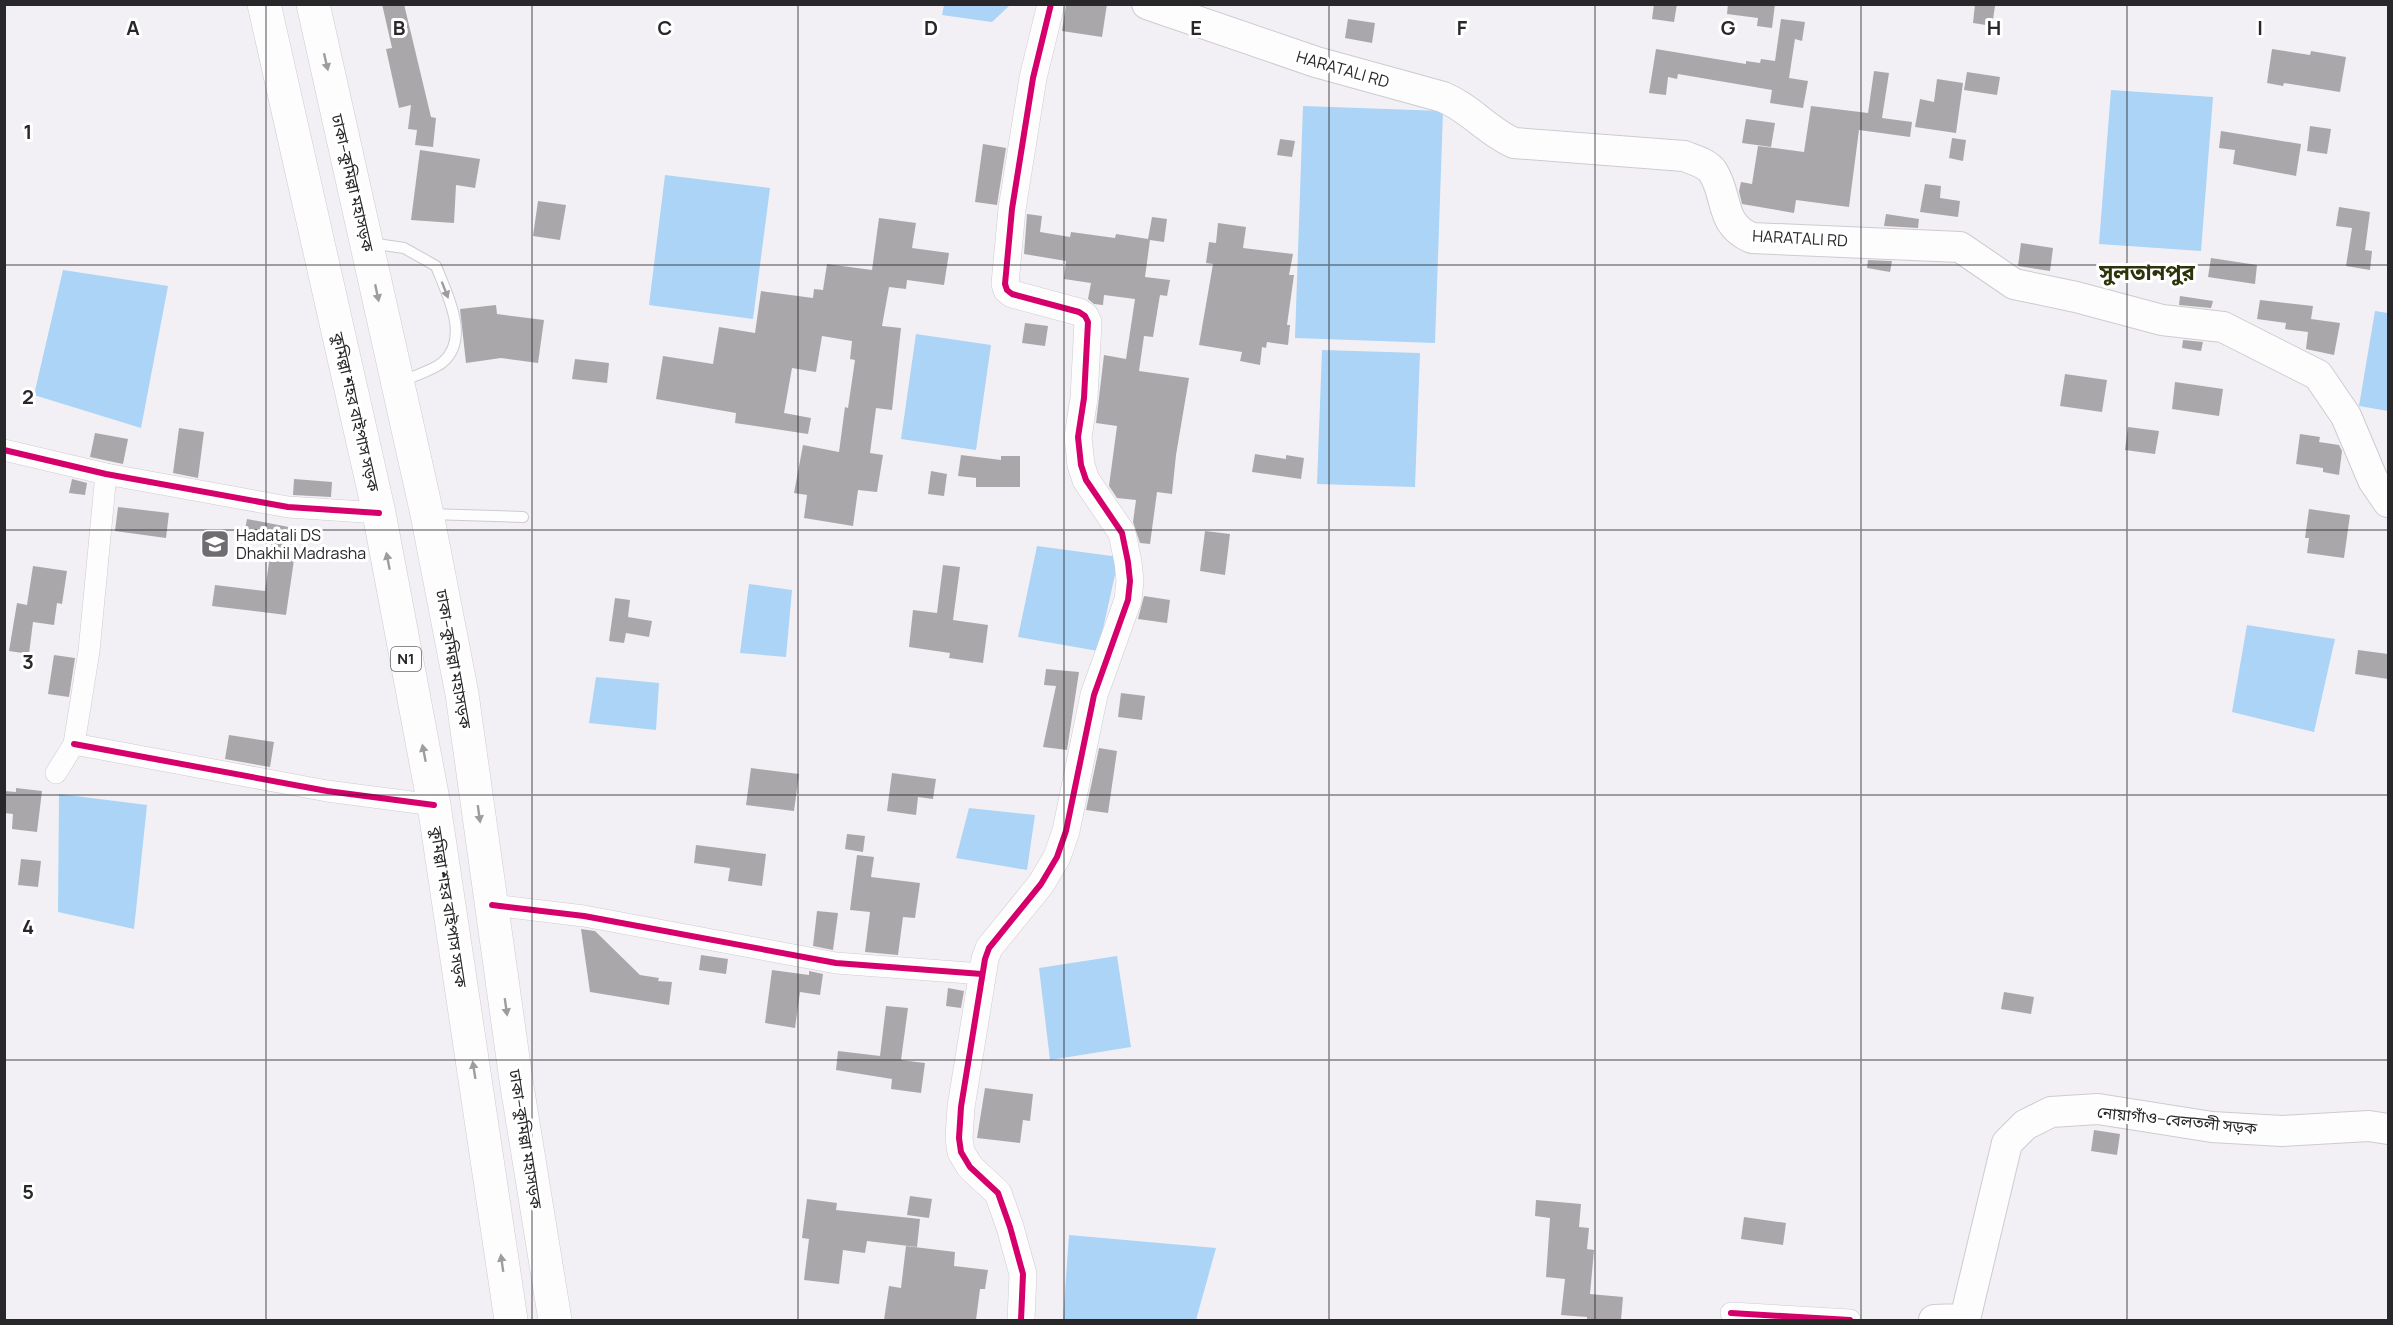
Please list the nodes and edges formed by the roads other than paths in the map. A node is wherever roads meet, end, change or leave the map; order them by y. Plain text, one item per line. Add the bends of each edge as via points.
1 (264, 4) edge
2 (313, 4) edge
3 (1051, 4) edge
4 (1146, 4) edge
5 (366, 243) junction
6 (396, 383) junction
7 (4, 450) edge
8 (106, 474) junction
9 (2388, 502) edge
10 (379, 513) junction
11 (427, 513) junction
12 (523, 517) dead end
13 (74, 744) junction
14 (56, 773) dead end
15 (434, 805) junction
16 (492, 905) junction
17 (982, 974) junction
18 (2388, 1129) edge
19 (1731, 1313) dead end
20 (511, 1320) edge
21 (555, 1320) edge
22 (1021, 1320) edge
23 (1850, 1320) edge
24 (1934, 1320) edge

1 - 10 highway, কুমিল্লা শহর বাইপাস সড়ক / N1
2 -> 5 highway, ঢাকা–কুমিল্লা মহাসড়ক
3 - 17 street via 1016,186 1005,284 1012,294 1079,312 1088,322 1078,437 1081,465 1122,533 1130,581 1128,600 1094,695 1057,857 1041,884 988,948
4 - 9 main road, HARATALI RD via 1316,62 1443,97 1514,143 1684,156 1713,172 1732,225 1752,238 1960,247 2014,284 2162,320 2223,327 2318,375 2346,416 2373,480
5 -> 6 highway, ঢাকা–কুমিল্লা মহাসড়ক
5 -> 6 lane via 404,248 436,266 454,314 453,347 443,362
6 - 11 highway, ঢাকা–কুমিল্লা মহাসড়ক
7 - 8 street
8 - 10 street via 288,507
8 - 13 street via 89,651
15 -> 10 highway, কুমিল্লা শহর বাইপাস সড়ক / N1
11 - 12 lane
11 -> 16 highway, ঢাকা–কুমিল্লা মহাসড়ক via 462,694
13 - 14 street
13 - 15 street via 327,791
20 -> 15 highway, কুমিল্লা শহর বাইপাস সড়ক / N1
16 - 17 street via 584,916 836,963
16 -> 21 highway, ঢাকা–কুমিল্লা মহাসড়ক
17 - 22 street via 958,1138 970,1167 998,1193 1010,1227 1023,1274
18 - 24 main road, নোয়াগাঁও–বেলতলী সড়ক via 2369,1126 2283,1131 2212,1127 2098,1109 2051,1112 2025,1125 2007,1143 1966,1315 1960,1319
19 - 23 street

